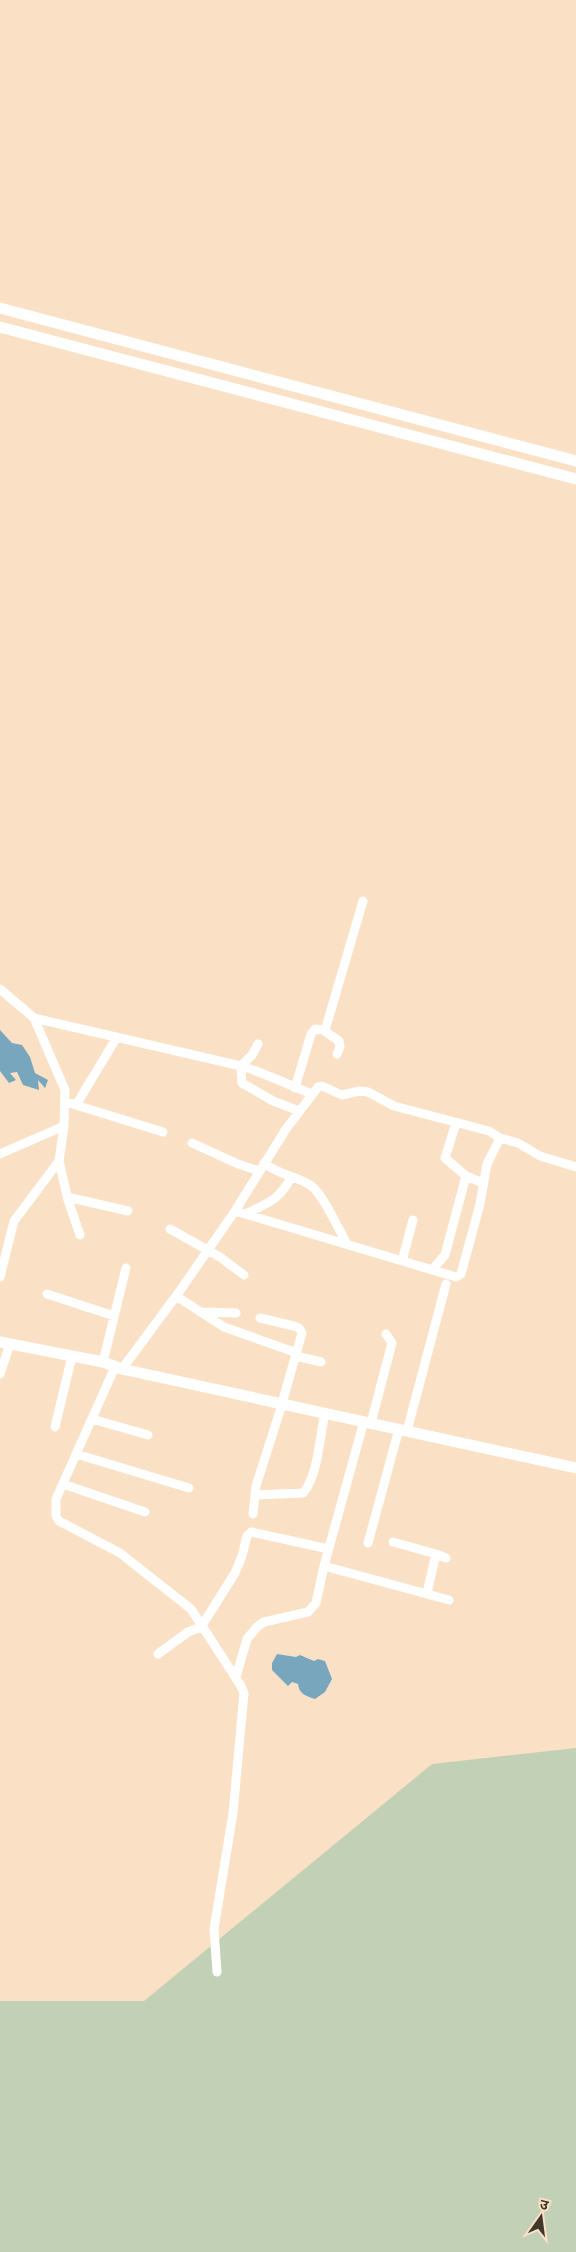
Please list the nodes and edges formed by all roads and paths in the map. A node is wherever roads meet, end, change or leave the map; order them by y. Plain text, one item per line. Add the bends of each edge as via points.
1 (0, 308) edge
2 (0, 327) edge
3 (576, 461) edge
4 (576, 479) edge
5 (363, 900) dead end
6 (0, 989) edge
7 (34, 1018) junction
8 (322, 1030) junction
9 (117, 1038) junction
10 (258, 1044) dead end
11 (337, 1054) dead end
12 (241, 1066) junction
13 (295, 1088) junction
14 (312, 1094) junction
15 (66, 1102) junction
16 (76, 1105) junction
17 (299, 1111) junction
18 (456, 1123) junction
19 (64, 1126) junction
20 (163, 1132) dead end
21 (500, 1138) junction
22 (192, 1143) dead end
23 (0, 1154) edge
24 (59, 1161) junction
25 (262, 1167) junction
26 (576, 1167) edge
27 (466, 1176) junction
28 (291, 1178) junction
29 (483, 1183) junction
30 (67, 1197) junction
31 (128, 1211) dead end
32 (235, 1211) junction
33 (245, 1214) junction
34 (413, 1220) dead end
35 (170, 1229) dead end
36 (80, 1235) dead end
37 (347, 1244) junction
38 (209, 1250) junction
39 (402, 1261) junction
40 (126, 1268) dead end
41 (432, 1270) junction
42 (244, 1275) dead end
43 (0, 1277) edge
44 (446, 1284) dead end
45 (47, 1294) dead end
46 (176, 1296) junction
47 (200, 1312) junction
48 (236, 1313) dead end
49 (114, 1316) junction
50 (260, 1318) dead end
51 (386, 1334) dead end
52 (5, 1343) edge
53 (296, 1354) junction
54 (72, 1356) junction
55 (103, 1362) junction
56 (321, 1362) dead end
57 (119, 1368) junction
58 (0, 1374) edge
59 (282, 1403) junction
60 (324, 1413) junction
61 (92, 1420) junction
62 (368, 1422) junction
63 (55, 1428) dead end
64 (403, 1430) junction
65 (148, 1435) dead end
66 (76, 1454) junction
67 (576, 1468) edge
68 (63, 1484) junction
69 (189, 1488) dead end
70 (256, 1495) junction
71 (145, 1512) dead end
72 (253, 1514) dead end
73 (393, 1542) dead end
74 (368, 1543) dead end
75 (330, 1548) junction
76 (436, 1554) junction
77 (446, 1558) dead end
78 (324, 1566) junction
79 (427, 1594) junction
80 (448, 1600) dead end
81 (201, 1627) junction
82 (158, 1654) dead end
83 (236, 1677) junction
84 (217, 1972) dead end

1 - 3 street
2 - 4 street
5 - 8 street
6 - 7 street
7 - 9 street
7 - 15 street via 60,1076
8 - 11 street via 340,1041
8 - 13 street via 315,1029 311,1034
9 - 12 street
9 - 16 street
10 - 12 street
12 - 13 street
12 - 17 street via 242,1083
13 - 14 street
14 - 17 street
14 - 18 street via 322,1086 342,1095 368,1092 394,1106
15 - 16 street
15 - 19 street
16 - 20 street
17 - 25 street
18 - 21 street via 489,1131
18 - 27 street via 445,1158
19 - 23 street
19 - 24 street
21 - 26 street via 540,1156
21 - 29 street via 489,1159
22 - 25 street via 238,1164
24 - 30 street
24 - 43 street via 14,1221
25 - 28 street
25 - 32 street
27 - 29 street
27 - 41 street via 445,1255
28 - 33 street via 276,1199
28 - 37 street via 312,1185 319,1192
29 - 41 street via 461,1274 456,1277
30 - 31 street
30 - 36 street
32 - 33 street
32 - 38 street
33 - 37 street
34 - 39 street
35 - 38 street
37 - 39 street
38 - 42 street
38 - 46 street
39 - 41 street
40 - 49 street
44 - 64 street
45 - 49 street
46 - 47 street
46 - 57 street
47 - 48 street
47 - 53 street via 224,1327
49 - 55 street
50 - 53 street via 299,1328 302,1335
51 - 62 street via 392,1343
52 - 54 street
52 - 58 street
53 - 56 street
53 - 59 street
54 - 55 street
54 - 63 street
55 - 57 street
57 - 59 street
57 - 61 street
59 - 60 street
59 - 70 street
60 - 62 street
60 - 70 street via 308,1488 303,1493
61 - 65 street
61 - 66 street
62 - 64 street
62 - 75 street
64 - 67 street
64 - 74 street
66 - 68 street
66 - 69 street
68 - 71 street
68 - 81 street via 56,1499 59,1521 120,1553 186,1604
70 - 72 street
73 - 76 street
75 - 78 street
75 - 81 street via 251,1532 235,1573
76 - 77 street
76 - 79 street
78 - 79 street
78 - 83 street via 313,1608 257,1626 247,1639
79 - 80 street
81 - 82 street via 188,1632
81 - 83 street
83 - 84 street via 244,1693 244,1703 233,1813 214,1929

